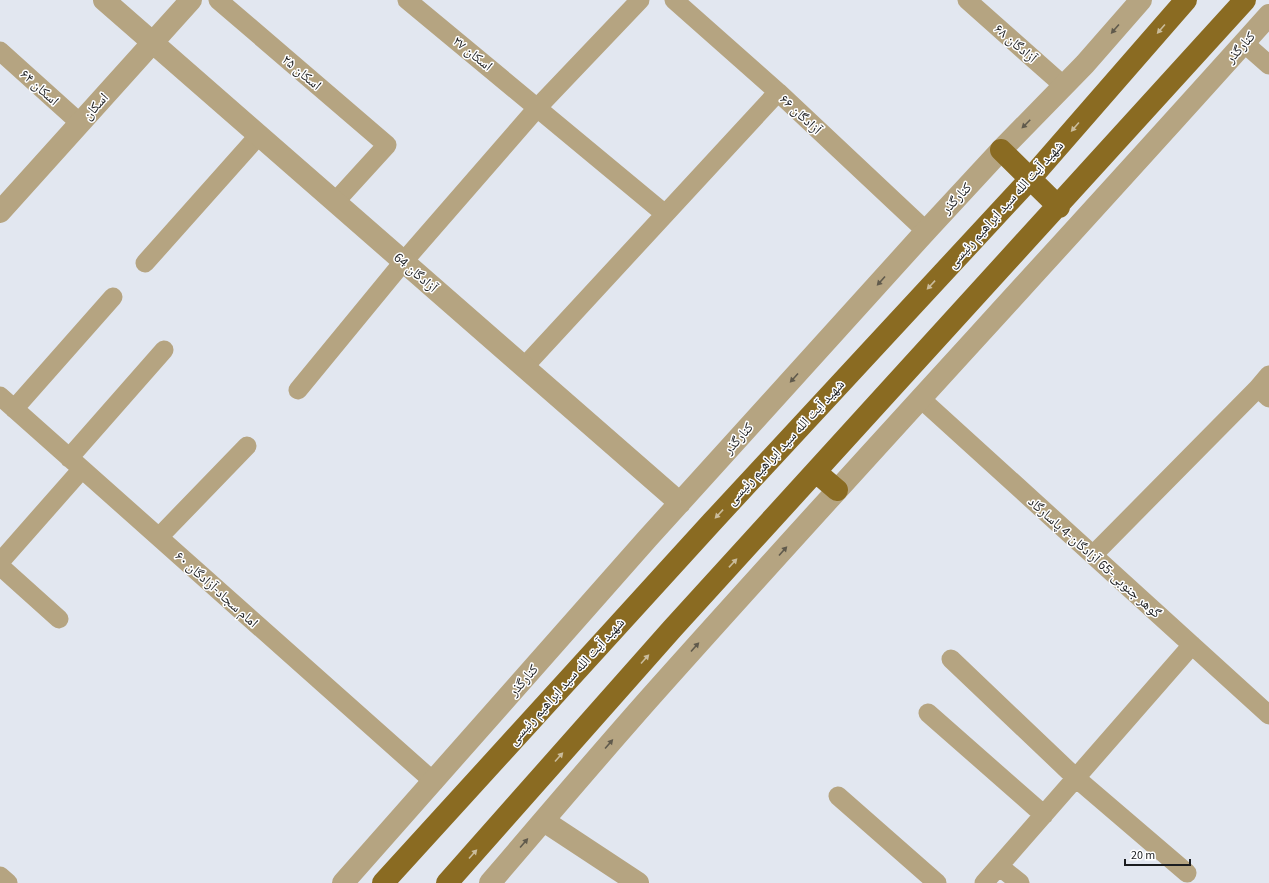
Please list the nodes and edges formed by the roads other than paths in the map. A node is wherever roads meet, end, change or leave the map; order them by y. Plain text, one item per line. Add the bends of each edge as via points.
1 (104, 0) edge
2 (191, 0) edge
3 (218, 0) edge
4 (408, 0) edge
5 (640, 0) edge
6 (967, 0) edge
7 (1141, 0) edge
8 (1186, 0) edge
9 (1246, 0) edge
10 (684, 3) edge
11 (1269, 15) edge
12 (152, 42) junction
13 (1244, 43) junction
14 (0, 51) edge
15 (1269, 66) edge
16 (1064, 86) junction
17 (778, 92) junction
18 (538, 107) junction
19 (80, 123) junction
20 (259, 135) junction
21 (1001, 150) junction
22 (1030, 179) junction
23 (335, 202) junction
24 (3, 204) edge
25 (1059, 207) junction
26 (665, 214) junction
27 (926, 231) junction
28 (404, 261) junction
29 (145, 263) dead end
30 (113, 297) dead end
31 (164, 350) dead end
32 (524, 367) junction
33 (1265, 387) edge
34 (298, 390) dead end
35 (0, 396) edge
36 (920, 398) junction
37 (14, 409) junction
38 (247, 446) dead end
39 (76, 463) junction
40 (816, 472) junction
41 (837, 490) junction
42 (680, 503) junction
43 (159, 538) junction
44 (1093, 555) junction
45 (0, 562) edge
46 (0, 566) edge
47 (59, 619) dead end
48 (1192, 645) junction
49 (951, 659) dead end
50 (928, 713) dead end
51 (1269, 715) edge
52 (1076, 778) junction
53 (434, 782) junction
54 (838, 796) dead end
55 (1044, 815) junction
56 (544, 820) junction
57 (999, 866) junction
58 (1187, 873) dead end
59 (0, 876) edge
60 (8, 883) edge
61 (343, 883) edge
62 (383, 883) edge
63 (447, 883) edge
64 (490, 883) edge
65 (638, 883) edge
66 (937, 883) edge
67 (984, 883) edge
68 (1020, 883) edge

1 - 12 street, آزادگان 64
2 - 12 street, اسکان
3 - 23 street, اسکان ۲۵ via 387,145
4 - 18 street, اسکان ۲۷
5 - 18 street
6 - 16 street, آزادگان ۶۸
7 -> 16 street, کنارگذر
8 -> 22 main road, شهید آیت الله سید ابراهیم رئیسی
9 - 25 main road
10 - 17 street, آزادگان ۶۶
11 - 13 street, کنارگذر
12 - 19 street, اسکان
12 - 20 street, آزادگان 64
13 - 15 street
13 - 36 street, کنارگذر
14 - 19 street, اسکان ۶۴
16 -> 21 street, کنارگذر
17 - 26 street
17 - 27 street, آزادگان ۶۶
18 - 26 street, اسکان ۲۷
18 - 28 street
19 - 24 street, اسکان
20 - 23 street, آزادگان 64
20 - 29 street
21 - 22 main road
21 - 27 street, کنارگذر
22 - 25 main road
22 -> 62 main road, شهید آیت الله سید ابراهیم رئیسی via 712,522
23 - 28 street, آزادگان 64
25 - 40 main road
26 - 32 street
27 -> 42 street, کنارگذر
28 - 32 street, آزادگان 64
28 - 34 street
30 - 37 street
31 - 39 street
32 - 42 street, آزادگان 64
33 - 44 street
35 - 37 street, امام سجاد-آزادگان ۶۰
36 - 41 street, کنارگذر
36 - 44 street, گوهر جنوبی-65 آزادگان-4 پاسارگاد
37 - 39 street, امام سجاد-آزادگان ۶۰
38 - 43 street
39 - 43 street, امام سجاد-آزادگان ۶۰
39 - 45 street
40 - 41 main road
63 -> 40 main road via 672,629
56 -> 41 street, کنارگذر via 645,703
42 - 53 street, کنارگذر
43 - 53 street, امام سجاد-آزادگان ۶۰
44 - 48 street, گوهر جنوبی-65 آزادگان-4 پاسارگاد
46 - 47 street
48 - 51 street, گوهر جنوبی-65 آزادگان-4 پاسارگاد
48 - 52 street
49 - 52 street
50 - 55 street
52 - 55 street
52 - 58 street
53 - 61 street, کنارگذر
54 - 66 street
55 - 57 street
64 -> 56 street, کنارگذر
56 - 65 street
57 - 67 street
57 - 68 street
59 - 60 street

